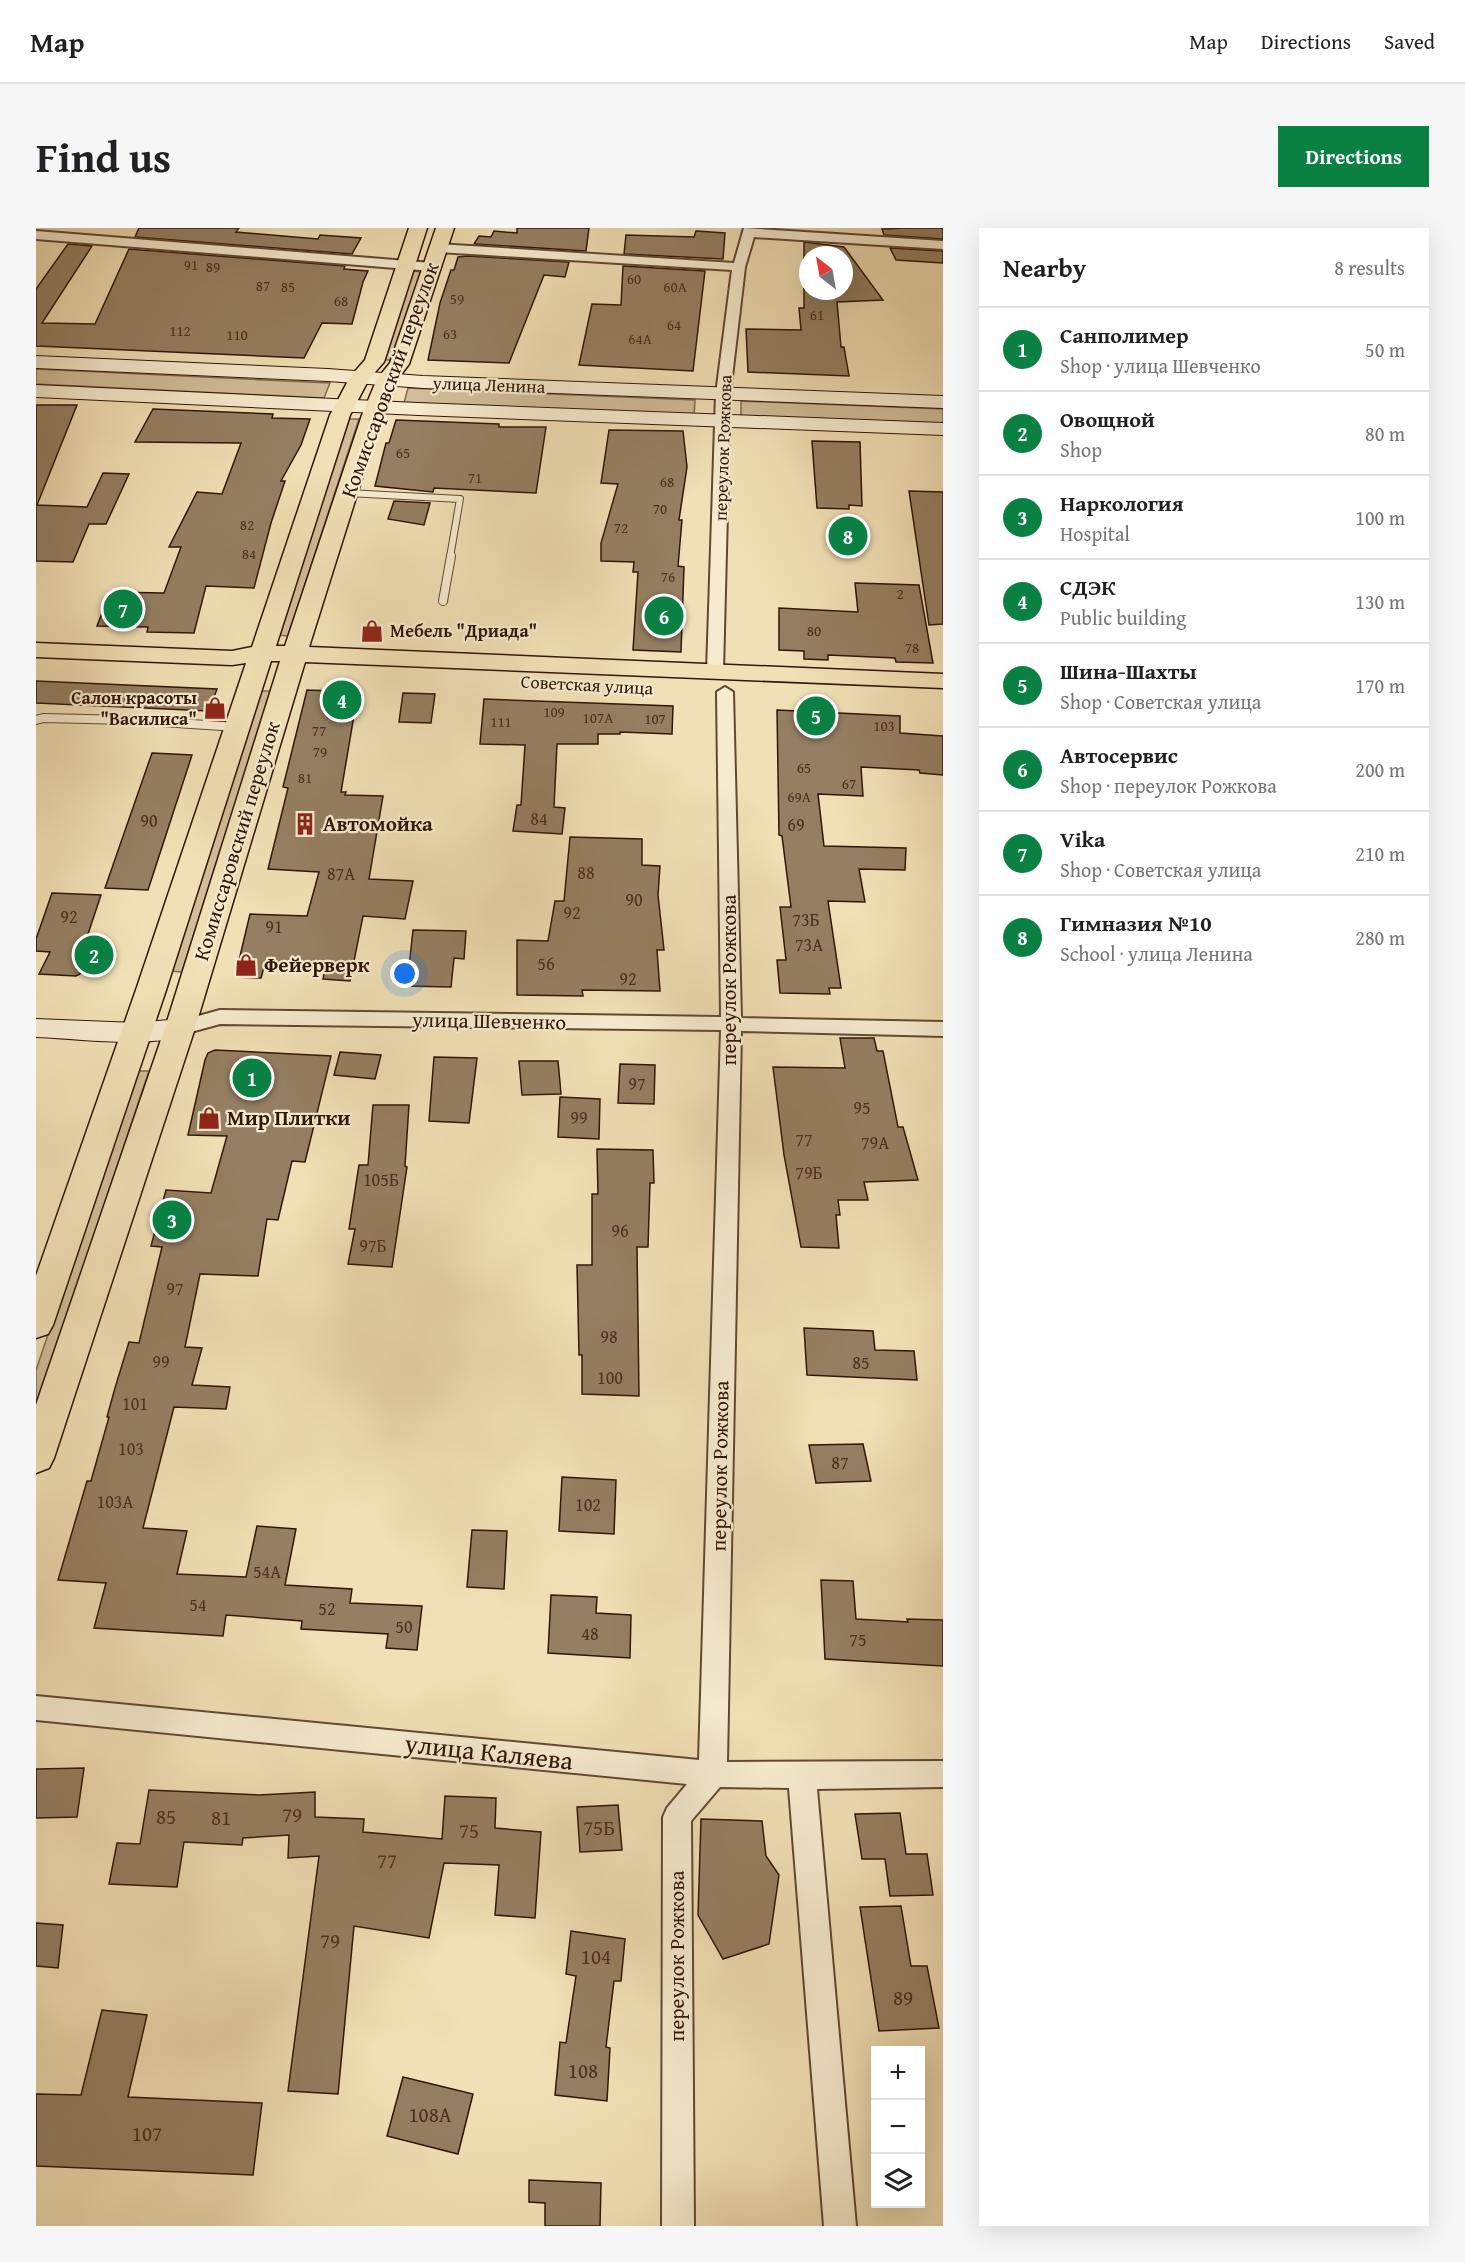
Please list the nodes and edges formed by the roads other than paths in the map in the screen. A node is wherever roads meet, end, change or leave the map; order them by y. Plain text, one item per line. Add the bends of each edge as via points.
1 (418, 228) edge
2 (750, 230) edge
3 (44, 236) edge
4 (943, 244) edge
5 (438, 248) edge
6 (405, 266) junction
7 (739, 267) junction
8 (36, 362) edge
9 (360, 377) junction
10 (387, 379) junction
11 (36, 391) edge
12 (723, 394) junction
13 (943, 402) edge
14 (345, 406) junction
15 (375, 407) junction
16 (723, 419) junction
17 (943, 429) edge
18 (348, 493) junction
19 (442, 601) dead end
20 (36, 650) edge
21 (260, 660) junction
22 (292, 661) junction
23 (943, 681) edge
24 (720, 682) junction
25 (943, 701) edge
26 (36, 720) edge
27 (237, 727) junction
28 (731, 1024) junction
29 (36, 1028) edge
30 (180, 1028) junction
31 (943, 1029) edge
32 (136, 1032) junction
33 (36, 1324) edge
34 (36, 1458) edge
35 (36, 1708) edge
36 (713, 1774) junction
37 (943, 1774) edge
38 (802, 1776) junction
39 (678, 2226) edge
40 (840, 2226) edge

1 - 6 main road, Комиссаровский переулок
2 - 4 street
2 - 7 street, переулок Рожкова
3 - 6 street
5 - 6 street
5 - 7 street
5 - 10 main road, Комиссаровский переулок via 399,364
6 - 9 main road, Комиссаровский переулок via 374,362
7 - 12 street, переулок Рожкова
8 - 9 main road, улица Ленина
9 - 10 main road, улица Ленина
9 - 14 main road, Комиссаровский переулок
10 - 12 main road, улица Ленина
10 - 15 main road, Комиссаровский переулок
11 - 14 main road, улица Ленина
12 - 13 main road, улица Ленина
12 - 16 street, переулок Рожкова
14 - 15 main road, улица Ленина
14 - 21 main road, Комиссаровский переулок
15 - 16 main road, улица Ленина
15 - 18 main road, Комиссаровский переулок
16 - 17 main road, улица Ленина
16 - 24 street, переулок Рожкова
18 - 19 lane via 460,499
18 - 22 main road, Комиссаровский переулок
20 - 21 main road, Советская улица
21 - 22 main road, Советская улица
21 - 27 main road, Комиссаровский переулок
22 - 24 main road, Советская улица
22 - 30 main road, Комиссаровский переулок
23 - 24 main road, Советская улица
24 - 25 main road, Советская улица
24 - 28 street, переулок Рожкова
26 - 27 lane via 129,720
27 - 32 main road, Комиссаровский переулок
28 - 30 street, улица Шевченко via 220,1017
28 - 31 street, улица Шевченко
28 - 36 street, переулок Рожкова
29 - 32 main road, улица Шевченко
30 - 32 main road, улица Шевченко
30 - 34 main road, Комиссаровский переулок
32 - 33 main road, Комиссаровский переулок
35 - 36 street, улица Каляева
36 - 38 street, улица Каляева
36 - 39 street, переулок Рожкова via 677,1817
37 - 38 street, улица Каляева
38 - 40 street

